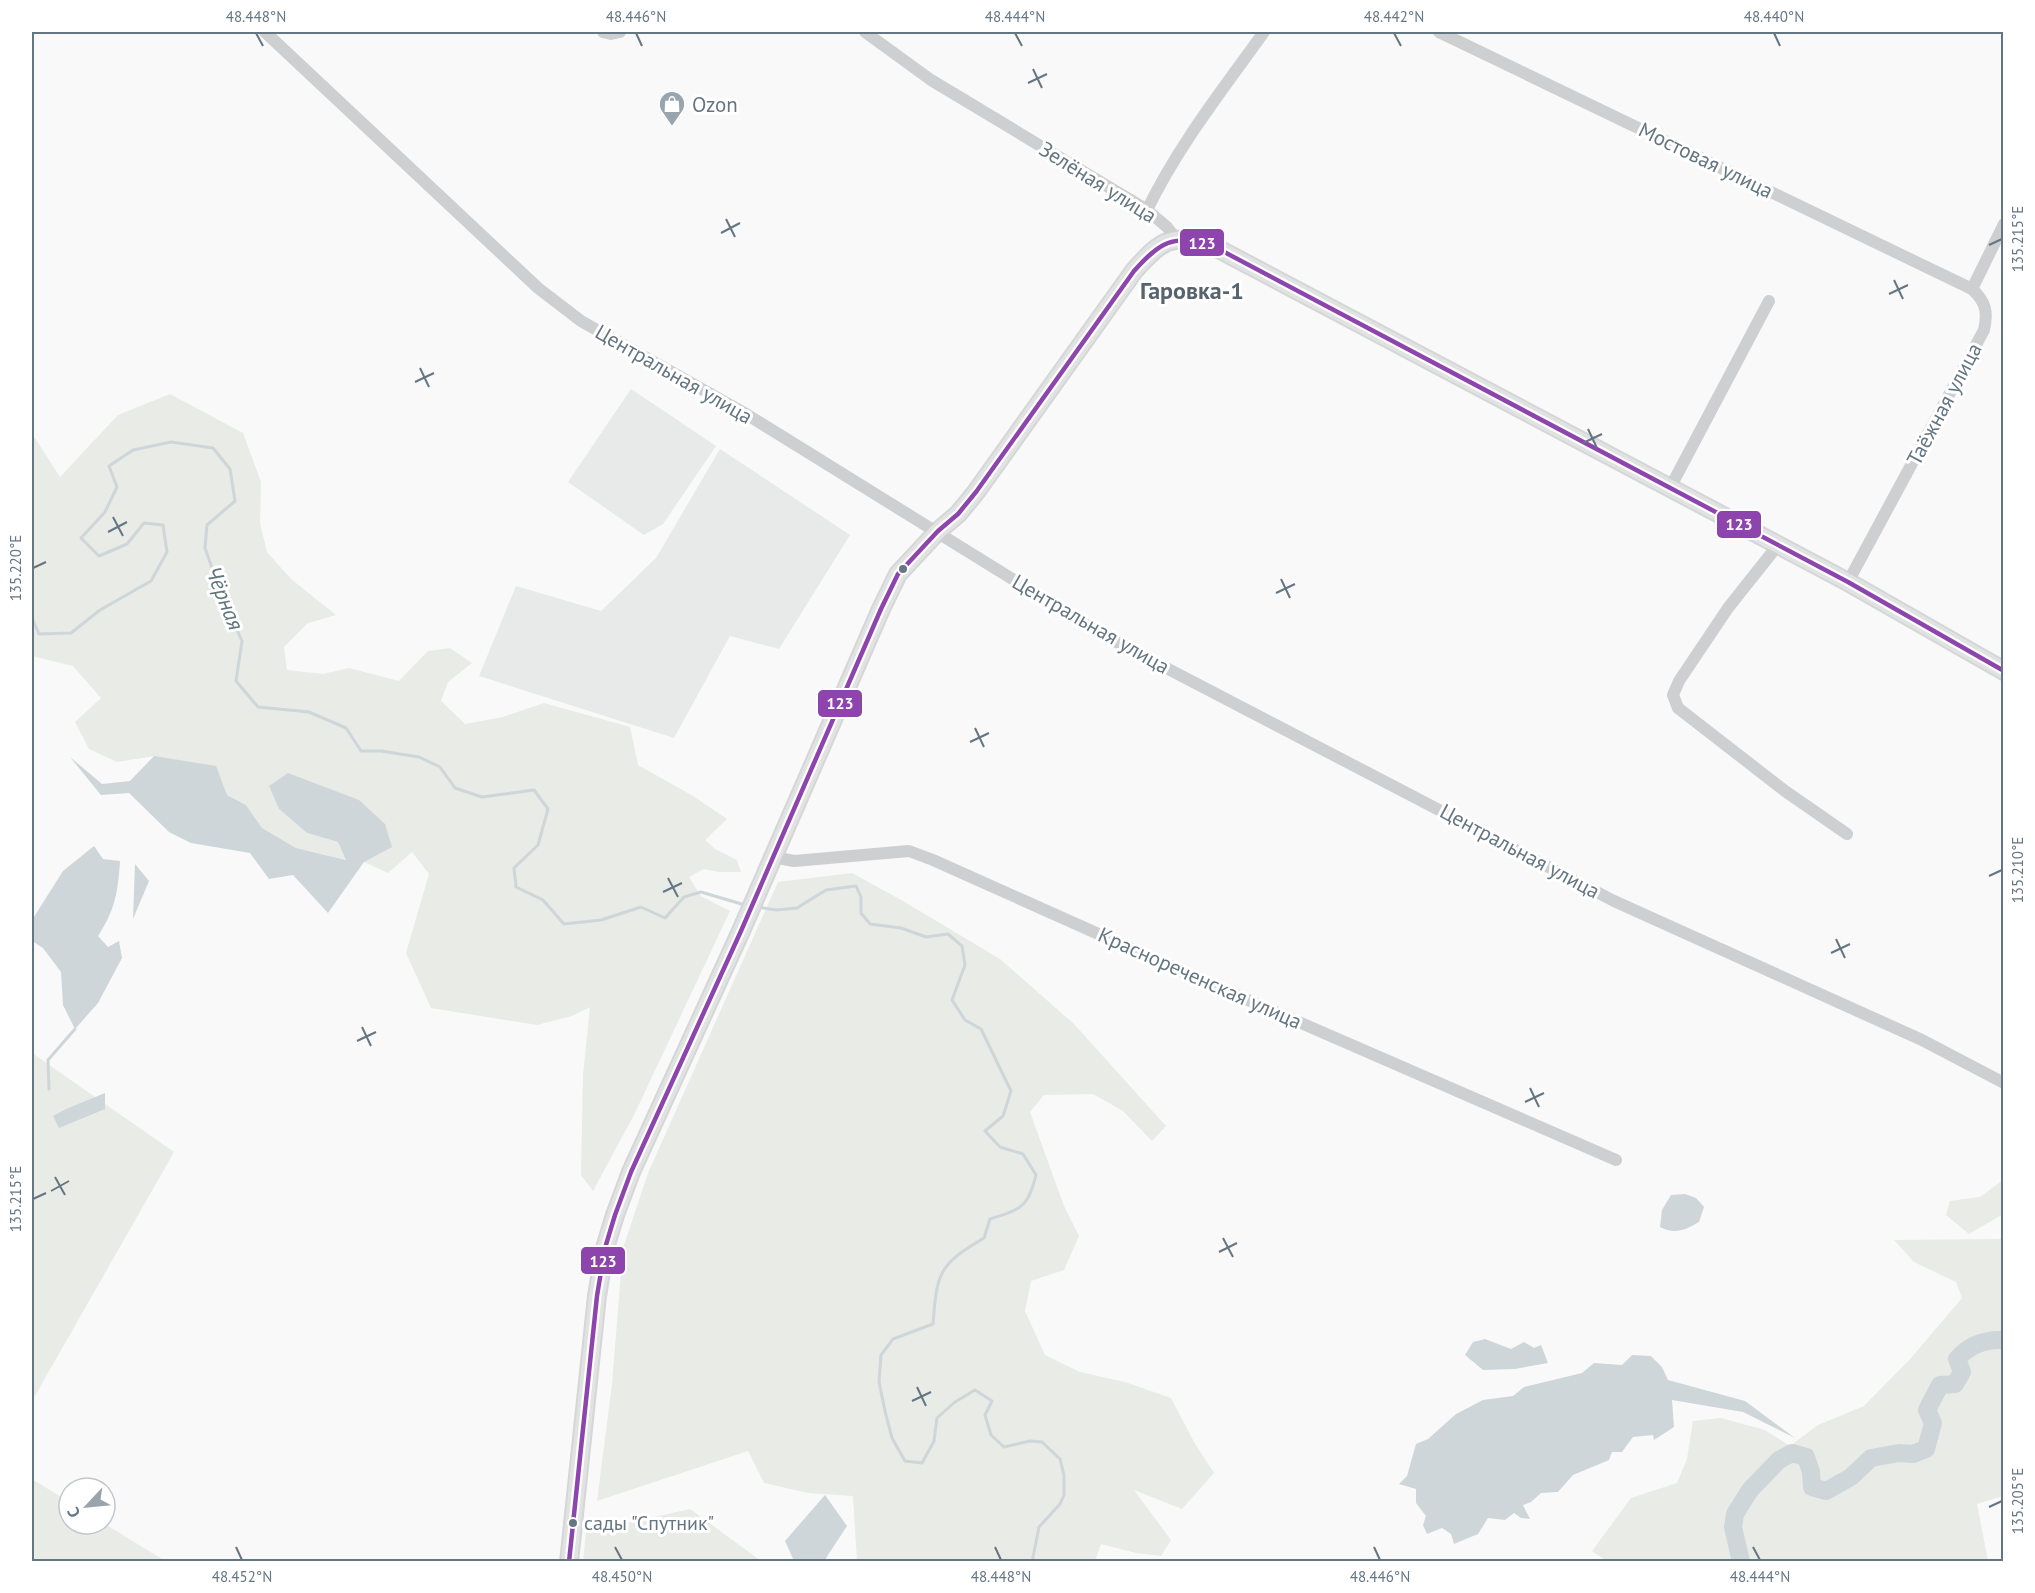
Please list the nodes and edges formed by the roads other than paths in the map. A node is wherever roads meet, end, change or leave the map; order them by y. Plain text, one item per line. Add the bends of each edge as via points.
1 (265, 32) edge
2 (603, 32) edge
3 (620, 32) edge
4 (865, 32) edge
5 (1264, 32) edge
6 (1439, 32) edge
7 (1147, 210) junction
8 (2004, 224) edge
9 (1176, 239) junction
10 (1972, 289) junction
11 (1769, 301) dead end
12 (1670, 488) junction
13 (938, 531) junction
14 (1778, 545) junction
15 (1848, 582) junction
16 (2004, 671) edge
17 (1846, 834) dead end
18 (773, 857) junction
19 (2004, 1083) edge
20 (1616, 1160) dead end
21 (569, 1562) edge

1 - 13 street, Центральная улица via 558,304
2 - 3 street
4 - 7 street, Зелёная улица via 931,80
5 - 7 street via 1209,108
6 - 10 street, Мостовая улица
7 - 9 street, Зелёная улица
8 - 10 street
9 - 12 main road, Зелёная улица via 1191,238 1211,245
9 - 13 main road via 1149,253 1134,271 976,492
10 - 15 street, Таёжная улица via 1986,307 1984,330
11 - 12 street
12 - 14 main road, Зелёная улица
13 - 18 main road via 898,574
13 - 19 street, Центральная улица via 1101,634 1614,901 1922,1040
14 - 15 main road, Зелёная улица
14 - 17 street via 1728,608 1673,695 1678,708
15 - 16 main road, Зелёная улица
18 - 20 street, Краснореченская улица via 794,861 909,851
18 - 21 main road via 631,1172 605,1248

